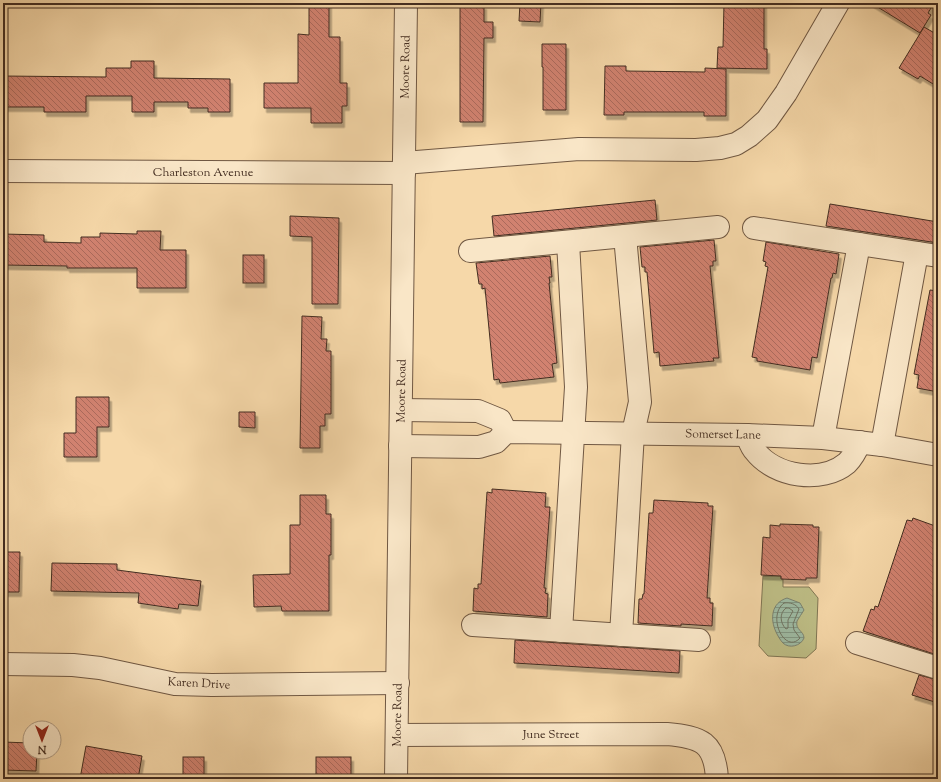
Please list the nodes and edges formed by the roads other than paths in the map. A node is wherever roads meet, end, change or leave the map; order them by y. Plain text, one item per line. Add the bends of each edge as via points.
1 (406, 3) edge
2 (838, 3) edge
3 (404, 168) junction
4 (3, 171) edge
5 (718, 227) dead end
6 (754, 228) dead end
7 (625, 236) junction
8 (568, 242) junction
9 (859, 244) junction
10 (470, 251) dead end
11 (928, 255) edge
12 (401, 410) junction
13 (506, 432) junction
14 (574, 432) junction
15 (633, 433) junction
16 (747, 434) junction
17 (823, 438) junction
18 (860, 442) junction
19 (882, 445) junction
20 (400, 446) junction
21 (938, 455) edge
22 (473, 625) dead end
23 (561, 631) junction
24 (621, 634) junction
25 (699, 640) dead end
26 (857, 643) dead end
27 (3, 664) edge
28 (938, 668) edge
29 (398, 683) junction
30 (397, 735) junction
31 (396, 779) edge
32 (717, 779) edge

1 - 3 street, Moore Road
2 - 3 street, Charleston Avenue via 790,87 767,120 736,144 712,149 579,149
3 - 4 street, Charleston Avenue
3 - 12 street, Moore Road
5 - 7 street
6 - 9 street
7 - 8 street
7 - 15 street via 640,402
8 - 10 street
8 - 14 street via 576,387
9 - 11 street
9 - 17 street
11 - 19 street
12 - 13 street via 478,411 500,420
12 - 20 street, Moore Road
13 - 14 street, Somerset Lane
13 - 20 street via 496,442 479,447
14 - 15 street, Somerset Lane
14 - 23 street
15 - 16 street, Somerset Lane
15 - 24 street
16 - 17 street, Somerset Lane
16 - 18 street via 755,451 768,464 790,473 811,476 832,472 847,462
17 - 18 street, Somerset Lane
18 - 19 street, Somerset Lane
19 - 21 street, Somerset Lane
20 - 29 street, Moore Road
22 - 23 street
23 - 24 street
24 - 25 street
26 - 28 street
27 - 29 street, Karen Drive via 100,668 175,684
29 - 30 street, Moore Road
30 - 31 street, Moore Road
30 - 32 street, June Street via 668,734 695,738 703,742 712,751

